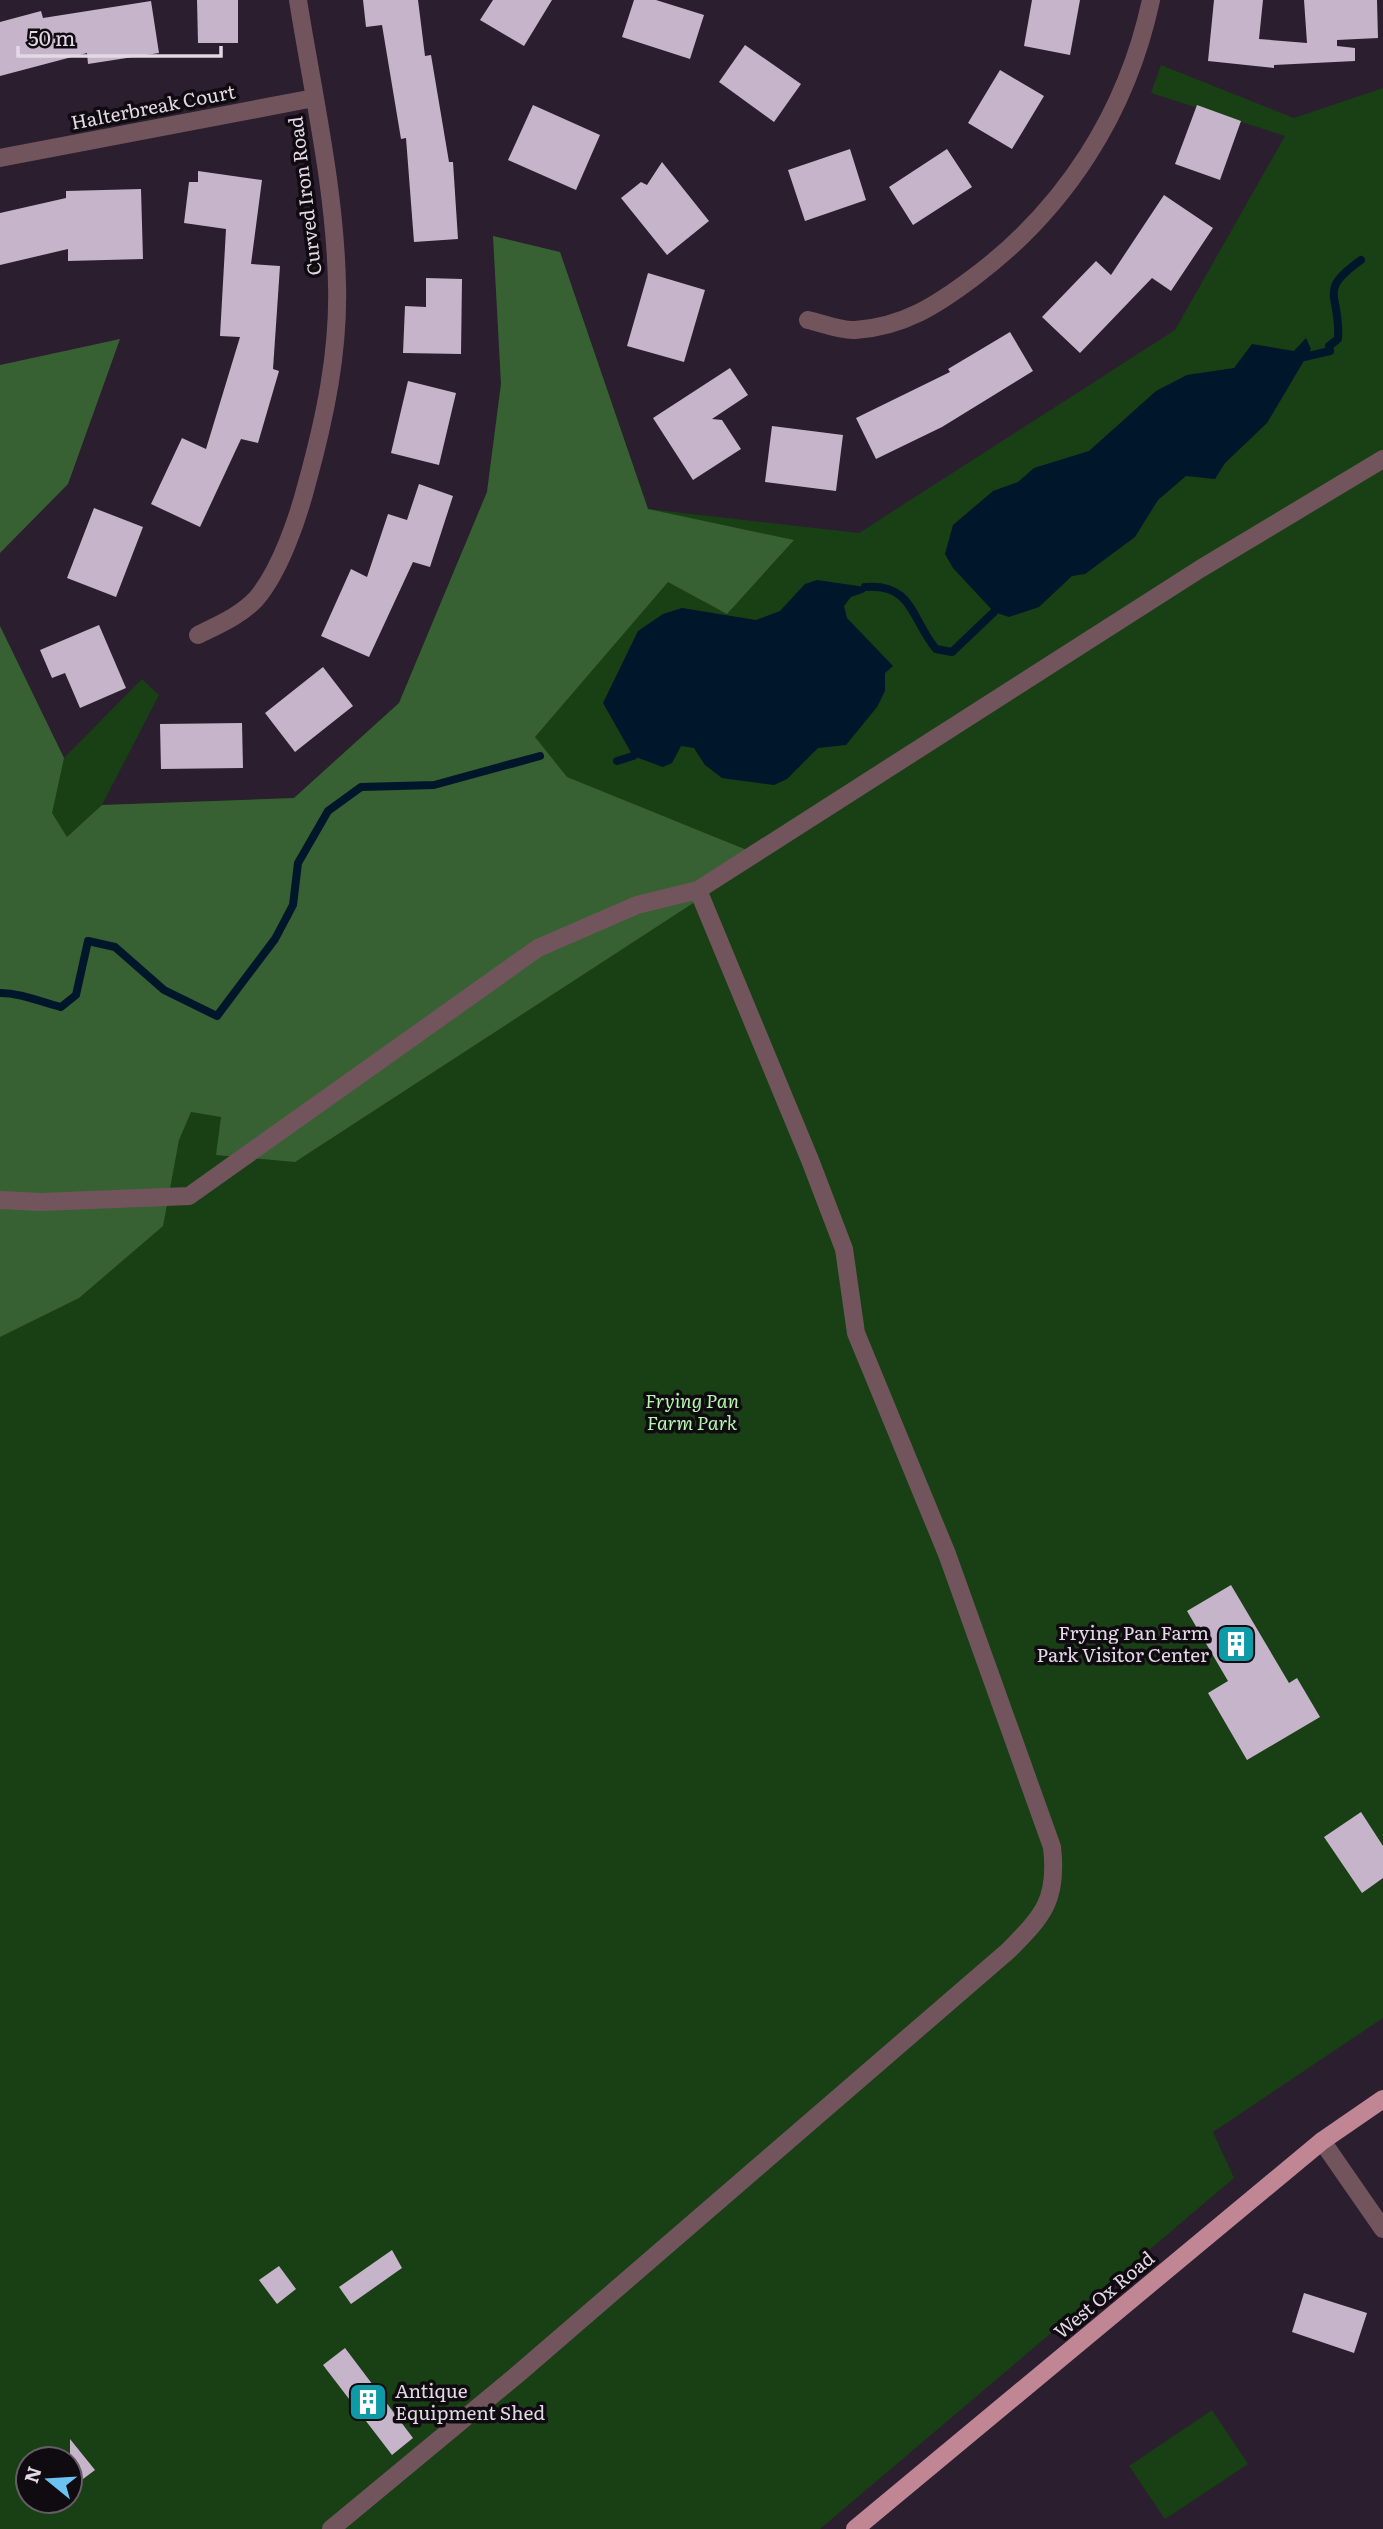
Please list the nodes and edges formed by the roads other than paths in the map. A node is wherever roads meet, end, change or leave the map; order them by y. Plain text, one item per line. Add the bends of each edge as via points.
1 (298, 0) edge
2 (1151, 0) edge
3 (314, 98) junction
4 (0, 158) edge
5 (808, 320) dead end
6 (1383, 459) edge
7 (198, 635) dead end
8 (698, 890) junction
9 (0, 1199) edge
10 (1383, 2099) edge
11 (1322, 2141) junction
12 (1383, 2229) edge
13 (331, 2529) edge
14 (855, 2529) edge

1 - 3 street, Curved Iron Road
2 - 5 street via 1132,69 1105,128 1071,183 1006,254 956,291 896,324 851,330
3 - 4 street, Halterbreak Court
3 - 7 street, Curved Iron Road via 332,208 337,285 333,362 320,439 299,512 270,579 239,614
6 - 8 street via 1200,569
8 - 9 street via 637,905 538,948 189,1196 41,1202
8 - 13 street via 844,1249 856,1333 947,1554 1052,1847 1056,1877 1035,1923 1009,1951
10 - 11 main road, West Ox Road
11 - 12 street
11 - 14 main road, West Ox Road

